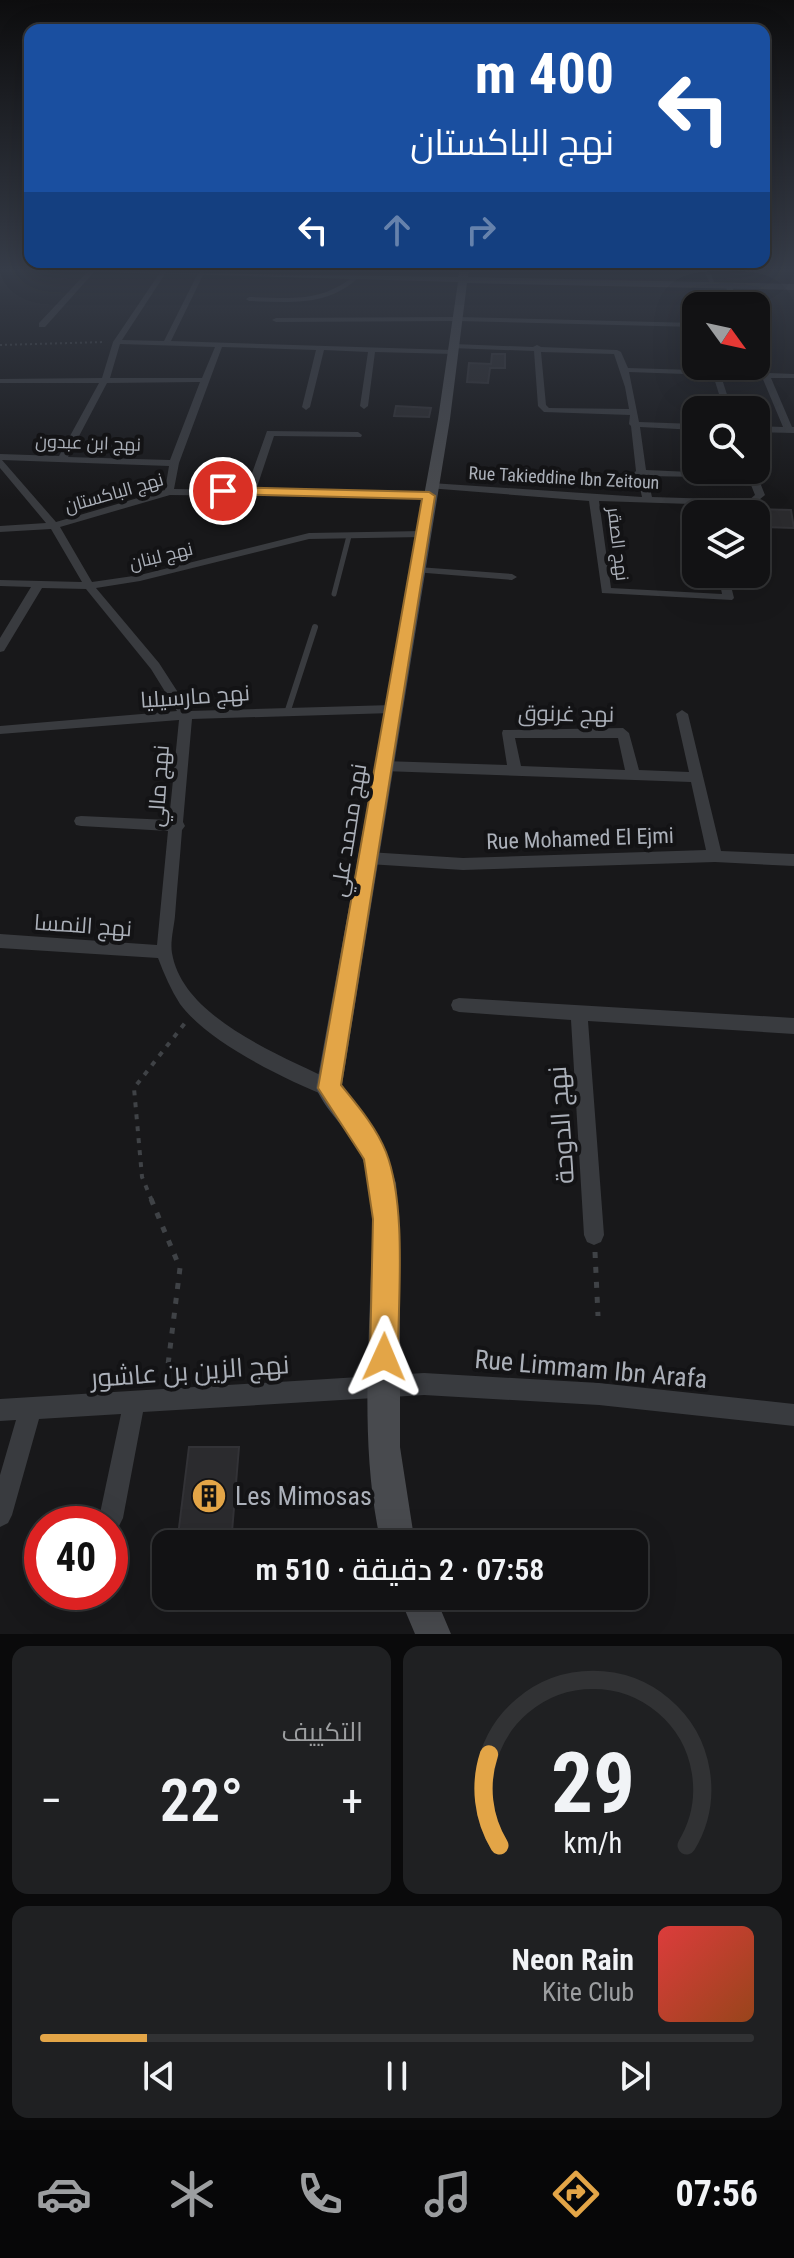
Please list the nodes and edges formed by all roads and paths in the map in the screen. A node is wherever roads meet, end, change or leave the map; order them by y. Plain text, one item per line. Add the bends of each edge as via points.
1 (115, 347) edge
2 (219, 347) edge
3 (321, 347) edge
4 (327, 347) edge
5 (526, 347) edge
6 (537, 347) edge
7 (546, 347) edge
8 (372, 349) junction
9 (453, 349) junction
10 (626, 370) junction
11 (682, 372) edge
12 (770, 375) edge
13 (794, 376) edge
14 (106, 378) junction
15 (205, 380) junction
16 (767, 380) edge
17 (0, 381) edge
18 (364, 406) dead end
19 (306, 407) dead end
20 (631, 412) junction
21 (633, 424) junction
22 (682, 426) edge
23 (770, 429) edge
24 (791, 430) edge
25 (358, 435) dead end
26 (63, 458) junction
27 (0, 459) edge
28 (174, 463) junction
29 (639, 473) junction
30 (682, 475) edge
31 (251, 491) junction
32 (430, 491) junction
33 (169, 492) junction
34 (594, 498) junction
35 (648, 500) junction
36 (682, 501) edge
37 (54, 526) junction
38 (0, 529) edge
39 (423, 534) junction
40 (349, 536) junction
41 (418, 570) junction
42 (512, 577) dead end
43 (0, 583) edge
44 (38, 585) junction
45 (89, 586) junction
46 (726, 588) edge
47 (334, 594) dead end
48 (315, 627) dead end
49 (0, 648) edge
50 (392, 709) junction
51 (288, 710) junction
52 (682, 714) dead end
53 (186, 715) junction
54 (0, 730) edge
55 (383, 766) junction
56 (515, 772) junction
57 (633, 774) junction
58 (697, 777) junction
59 (81, 821) dead end
60 (178, 826) junction
61 (715, 856) junction
62 (368, 858) junction
63 (794, 860) edge
64 (0, 941) edge
65 (164, 952) junction
66 (459, 1005) dead end
67 (196, 1009) junction
68 (579, 1011) junction
69 (794, 1026) edge
70 (329, 1088) junction
71 (594, 1235) joint
72 (598, 1316) dead end
73 (383, 1385) junction
74 (164, 1401) junction
75 (134, 1403) junction
76 (0, 1410) edge
77 (30, 1410) junction
78 (794, 1415) edge
79 (113, 1506) edge
80 (0, 1515) edge
81 (394, 1530) edge
82 (423, 1610) edge
83 (433, 1634) edge

1 - 14 street
2 - 15 street
3 - 19 street
4 - 8 street
5 - 9 street
6 - 20 street via 542,406 547,410
7 - 10 street via 611,349
8 - 9 street
8 - 18 street
9 - 32 street, نهج محمد علي
10 - 11 street
10 - 20 street
12 - 13 street
14 - 15 street
14 - 17 street
14 - 26 street
15 - 28 street
16 - 24 street
20 - 21 street
21 - 22 street
21 - 29 street
23 - 24 street
25 - 31 street via 270,433
26 - 27 street, نهج ابن عبدون
26 - 28 street, نهج ابن عبدون
27 - 37 street
28 - 33 street
29 - 30 street
29 - 35 street
31 - 32 street, نهج الباكستان
31 - 33 street, نهج الباكستان
32 - 34 street, Rue Takieddine Ibn Zeitoun
32 - 39 street, نهج محمد علي
33 - 37 street, نهج الباكستان
34 - 35 street, Rue Takieddine Ibn Zeitoun
34 - 46 street, نهج الصقر via 606,591 728,598
35 - 36 street, Rue Takieddine Ibn Zeitoun
37 - 38 street, نهج الباكستان
37 - 45 street
39 - 40 street, نهج لبنان
39 - 41 street, نهج محمد علي
40 - 45 street, نهج لبنان via 294,539
40 - 47 lane
41 - 42 street
41 - 50 street, نهج محمد علي
43 - 44 street, نهج لبنان
44 - 45 street, نهج لبنان
44 - 49 street
45 - 53 street via 155,666
48 - 51 lane
50 - 51 street, نهج مارسيليا
50 - 55 street, نهج محمد علي
51 - 53 street, نهج مارسيليا
52 - 58 street
53 - 54 street, نهج مارسيليا
53 - 60 street, نهج مالي
55 - 56 street
55 - 62 street, نهج محمد علي
56 - 57 street
56 - 57 street, نهج غرنوق via 508,733 623,733
57 - 58 street
58 - 61 street
59 - 60 street
60 - 65 street, نهج مالي
61 - 62 street, Rue Mohamed El Ejmi via 463,864
61 - 63 street, Rue Mohamed El Ejmi
62 - 70 street, نهج محمد علي
64 - 65 street, نهج النمسا
65 - 67 street
66 - 68 street
67 - 70 street via 213,1026
67 - 74 path via 134,1088 142,1177 180,1268
68 - 69 street
68 - 71 street, نهج الدوحة
70 - 73 street via 376,1157 386,1219
71 - 72 path
73 - 74 street, نهج الزين بن عاشور
73 - 78 street, Rue Limmam Ibn Arafa via 599,1394
73 - 81 street via 388,1509
74 - 75 street, نهج الزين بن عاشور
75 - 77 street, نهج الزين بن عاشور
75 - 79 street
76 - 77 street, نهج الزين بن عاشور
77 - 80 street
82 - 83 street

